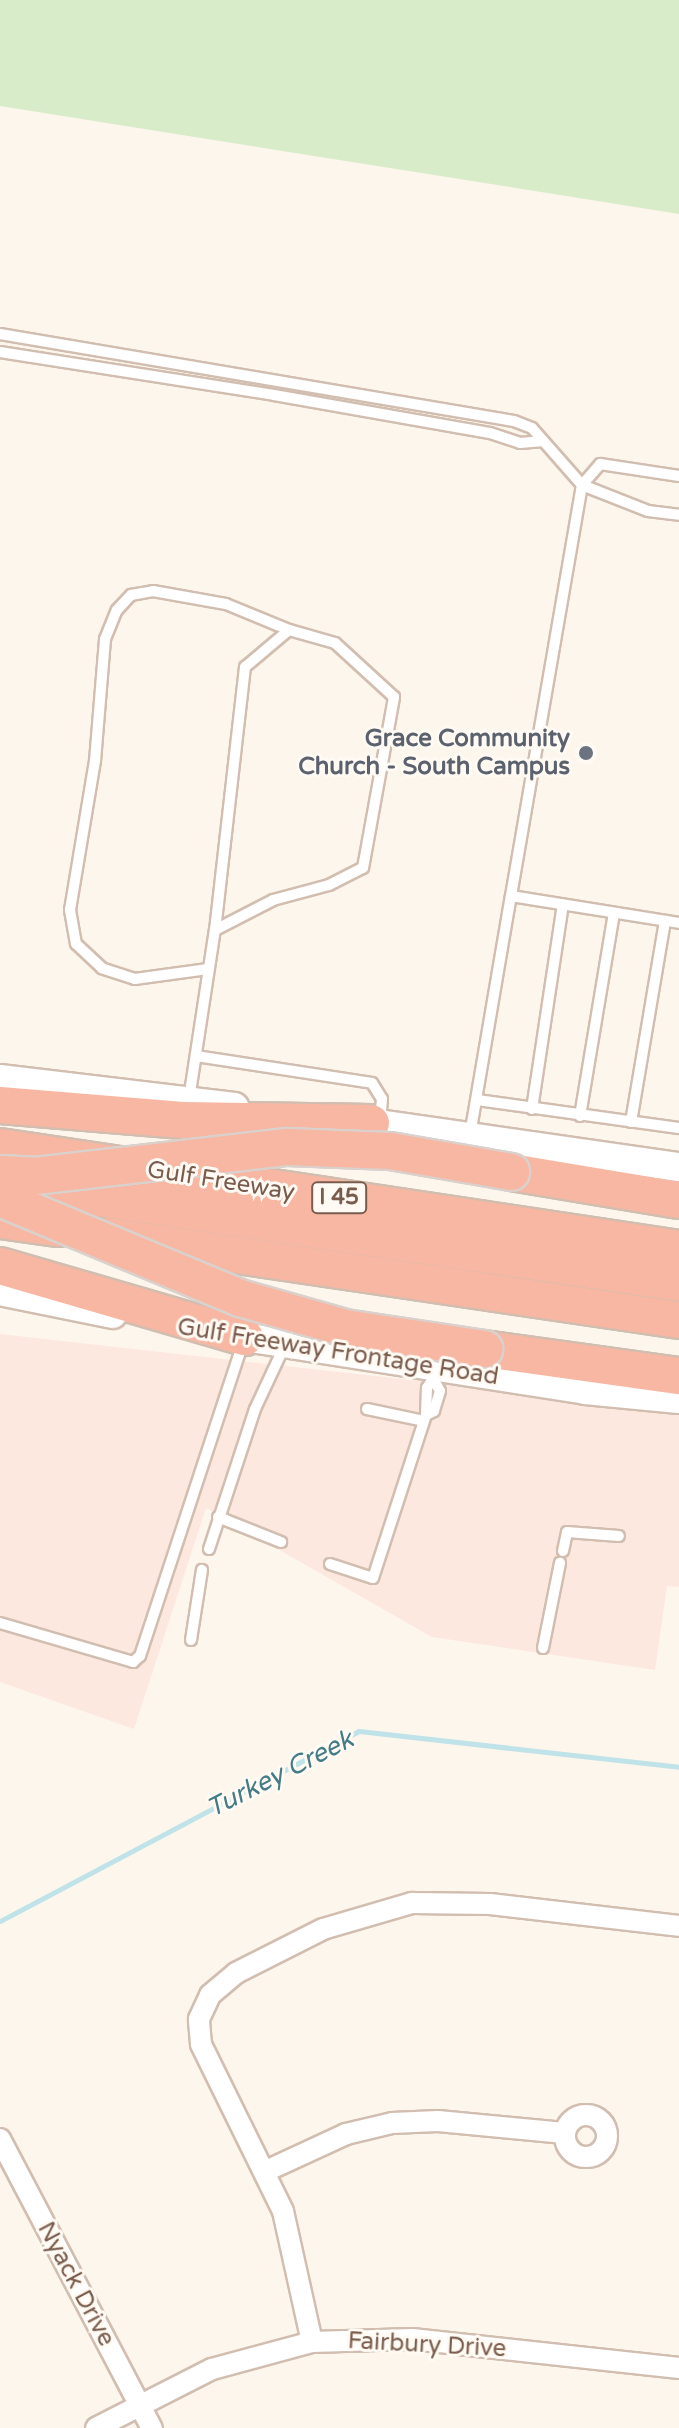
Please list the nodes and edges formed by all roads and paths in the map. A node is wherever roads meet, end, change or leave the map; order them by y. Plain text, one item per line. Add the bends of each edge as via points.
1 (0, 334) edge
2 (0, 352) edge
3 (188, 366) junction
4 (186, 381) junction
5 (541, 441) junction
6 (679, 476) edge
7 (582, 485) junction
8 (679, 515) edge
9 (289, 630) junction
10 (511, 896) junction
11 (563, 904) junction
12 (614, 913) junction
13 (665, 921) junction
14 (679, 923) edge
15 (215, 930) junction
16 (208, 969) junction
17 (196, 1056) junction
18 (0, 1079) edge
19 (477, 1100) junction
20 (189, 1101) junction
21 (0, 1105) edge
22 (532, 1109) junction
23 (580, 1116) junction
24 (631, 1122) junction
25 (375, 1124) junction
26 (679, 1128) edge
27 (470, 1137) junction
28 (0, 1147) edge
29 (679, 1167) edge
30 (0, 1174) edge
31 (0, 1183) edge
32 (0, 1198) edge
33 (679, 1200) edge
34 (0, 1220) edge
35 (679, 1249) edge
36 (0, 1266) edge
37 (679, 1283) edge
38 (0, 1291) edge
39 (679, 1320) edge
40 (245, 1337) junction
41 (286, 1343) junction
42 (437, 1374) junction
43 (679, 1376) edge
44 (679, 1399) edge
45 (367, 1409) dead end
46 (425, 1418) junction
47 (218, 1517) junction
48 (619, 1536) dead end
49 (281, 1542) dead end
50 (209, 1549) dead end
51 (563, 1551) dead end
52 (560, 1563) dead end
53 (330, 1564) dead end
54 (202, 1570) dead end
55 (0, 1623) edge
56 (191, 1640) dead end
57 (543, 1648) dead end
58 (679, 1926) edge
59 (564, 2133) dead end
60 (0, 2139) edge
61 (266, 2171) junction
62 (312, 2342) junction
63 (679, 2368) edge
64 (140, 2405) junction
65 (96, 2428) edge
66 (152, 2428) edge

1 - 3 lane
2 - 4 lane
3 - 4 lane
3 - 5 lane via 514,421 532,428
4 - 5 lane via 490,433 520,443
5 - 7 lane
6 - 7 lane via 600,464
7 - 8 lane via 648,511
7 - 10 lane
9 - 15 lane via 245,667
9 - 15 lane via 335,643 394,697 373,829 363,868 329,885 273,900
9 - 16 lane via 226,604 153,591 131,595 117,610 105,639 95,761 70,910 76,944 102,968 135,979
10 - 11 lane
10 - 19 lane
11 - 12 lane
11 - 22 lane
12 - 13 lane
12 - 23 lane
13 - 14 lane
13 - 24 lane
15 - 16 lane
16 - 17 lane
17 - 20 lane
17 - 25 lane via 372,1083 382,1099
18 - 20 main road
19 - 22 lane
19 - 27 lane
20 - 25 main road
21 - 25 highway via 182,1120
22 - 23 lane
23 - 24 lane
24 - 26 lane
25 - 27 main road
27 - 29 main road
28 - 35 highway, Gulf Freeway / I 45
30 - 33 highway, bridge via 35,1176 287,1147 390,1151
31 - 37 highway, Gulf Freeway
32 - 43 highway, bridge via 240,1298 345,1328
34 - 39 highway
36 - 40 highway
38 - 40 main road, Gulf Freeway Frontage Road
40 - 41 main road, Gulf Freeway Frontage Road
40 - 55 lane via 140,1656 133,1662
41 - 42 main road, Gulf Freeway Frontage Road
41 - 47 lane via 255,1409
42 - 44 main road, Gulf Freeway Frontage Road
42 - 46 lane via 427,1388
45 - 46 lane
46 - 53 lane via 373,1578
47 - 49 lane
47 - 50 lane
48 - 51 lane via 567,1532
52 - 57 lane
54 - 56 lane
58 - 61 street via 460,1902 399,1905 323,1929 236,1973 210,1995 198,2031 204,2055
59 - 61 street via 438,2121 392,2123 346,2134
60 - 64 street, Nyack Drive
61 - 62 street via 290,2230
62 - 63 street, Fairbury Drive via 412,2339
62 - 64 street, Fairbury Drive via 212,2369
64 - 65 street, Fairbury Drive
64 - 66 street, Nyack Drive

